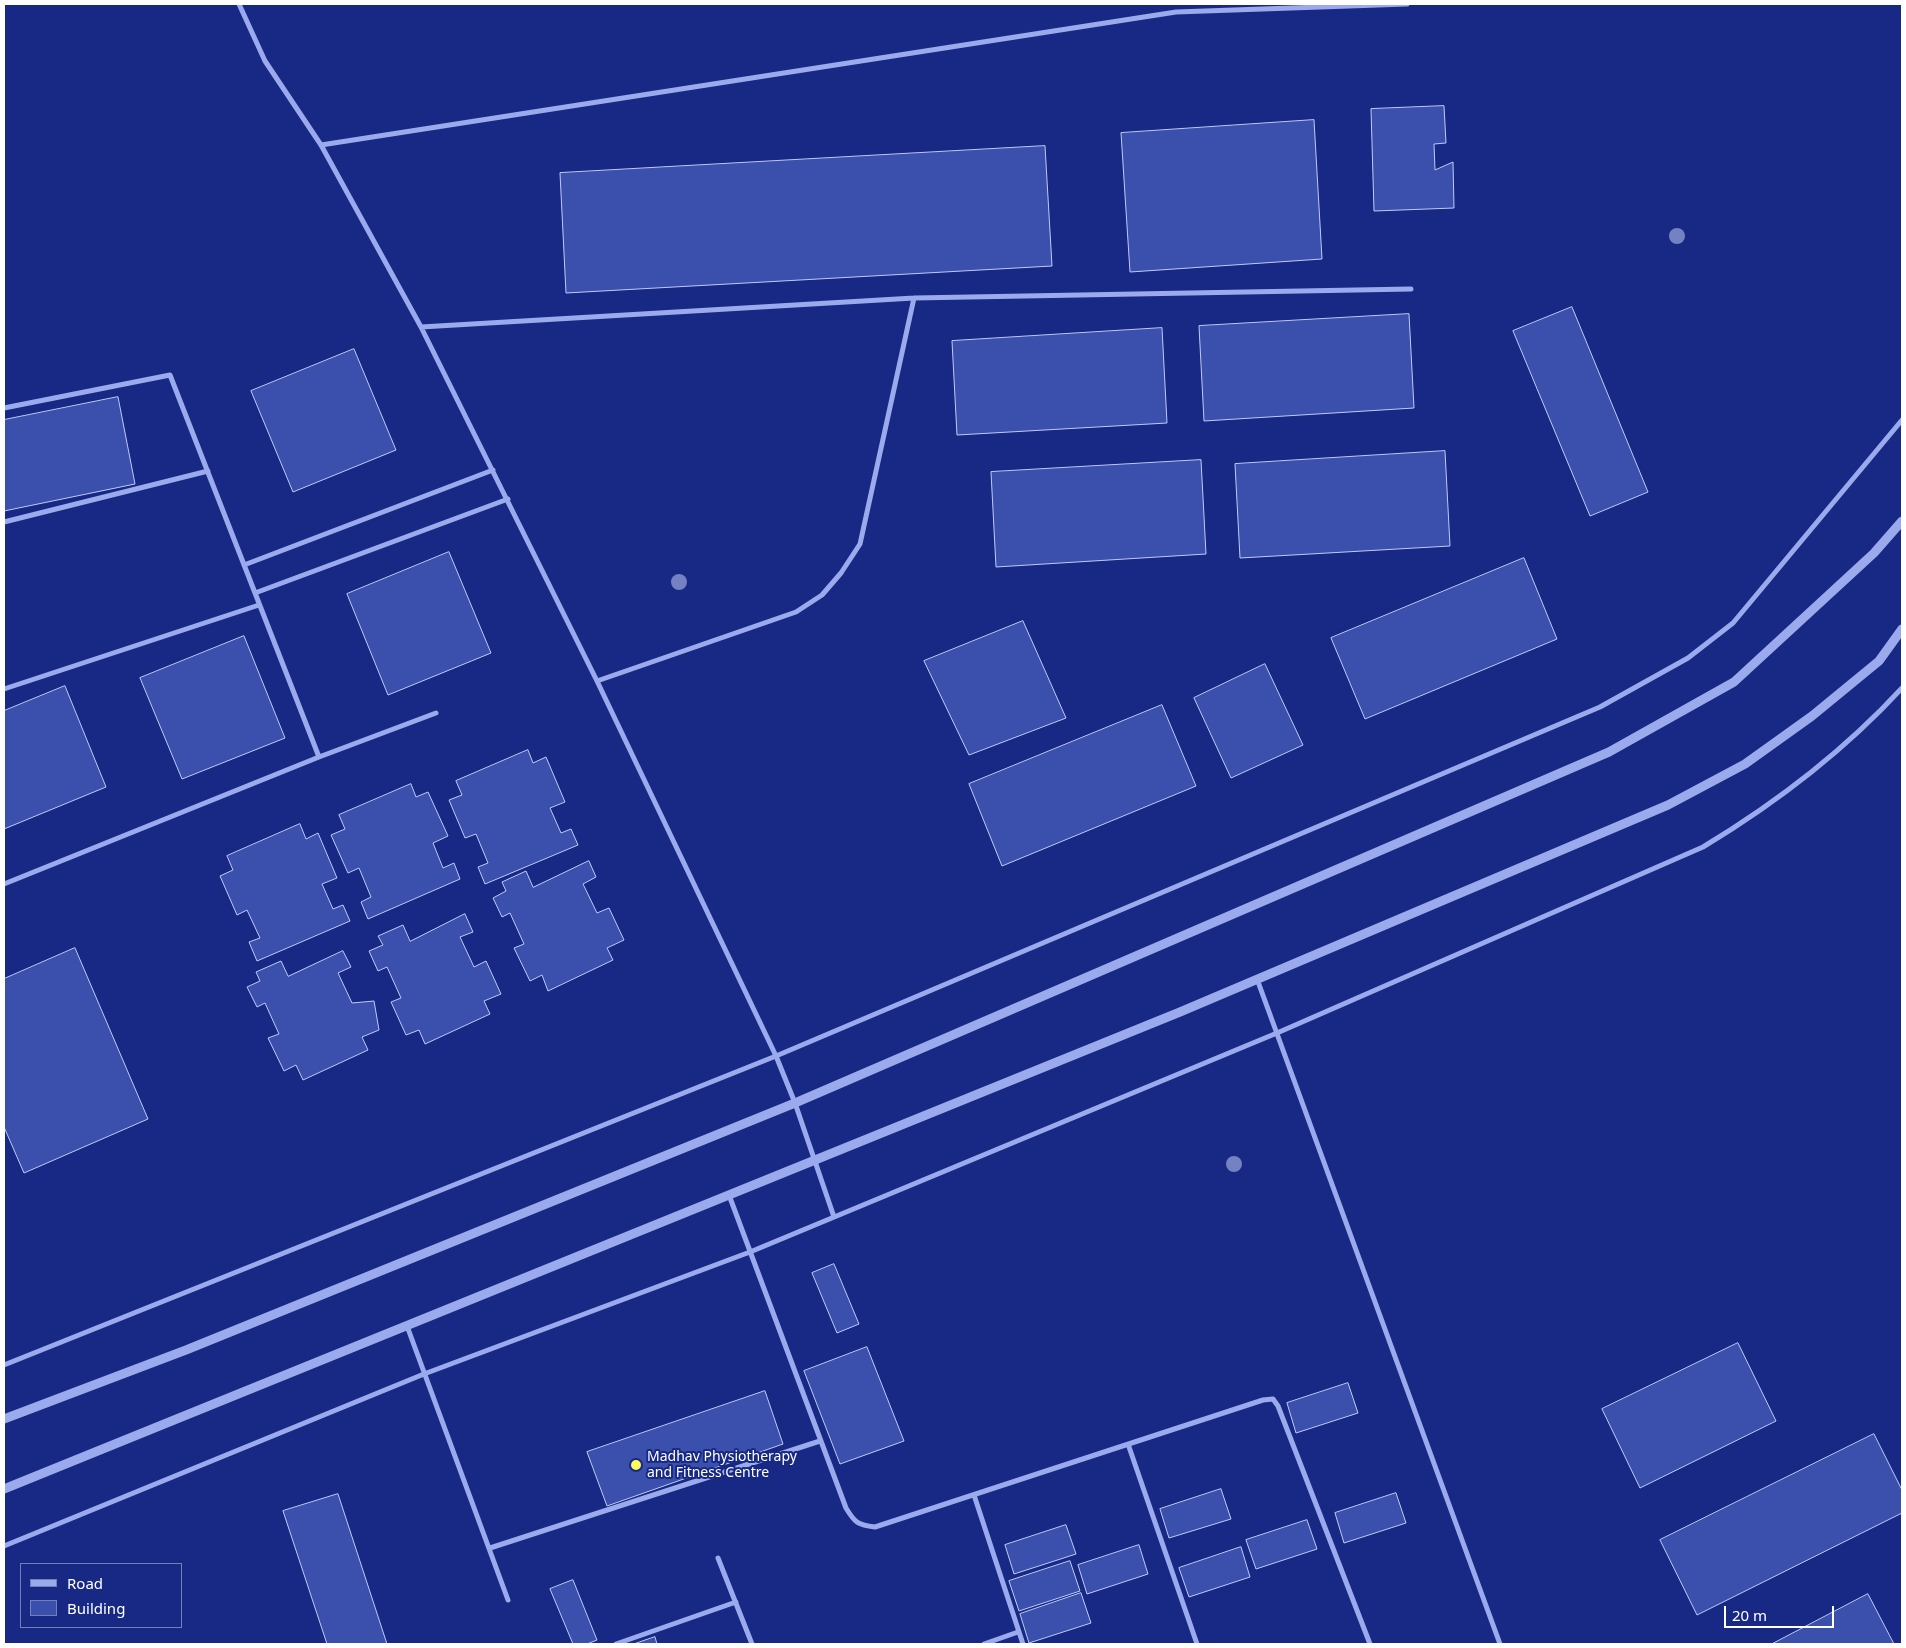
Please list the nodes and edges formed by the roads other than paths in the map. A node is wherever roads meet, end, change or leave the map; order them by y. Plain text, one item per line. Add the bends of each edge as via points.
1 (239, 4) edge
2 (1407, 4) edge
3 (321, 145) junction
4 (1411, 288) dead end
5 (914, 298) junction
6 (421, 327) junction
7 (4, 408) edge
8 (1902, 420) edge
9 (493, 470) junction
10 (208, 471) junction
11 (508, 499) junction
12 (1902, 521) edge
13 (4, 522) edge
14 (244, 565) junction
15 (255, 594) junction
16 (259, 605) junction
17 (1902, 629) edge
18 (597, 681) junction
19 (1902, 688) edge
20 (4, 689) edge
21 (436, 713) dead end
22 (319, 757) junction
23 (4, 884) edge
24 (1257, 980) junction
25 (1277, 1033) junction
26 (776, 1056) junction
27 (795, 1102) junction
28 (814, 1162) junction
29 (729, 1195) junction
30 (834, 1217) junction
31 (750, 1252) junction
32 (407, 1326) junction
33 (4, 1365) edge
34 (424, 1374) junction
35 (4, 1419) edge
36 (820, 1441) junction
37 (1128, 1444) junction
38 (4, 1490) edge
39 (974, 1495) junction
40 (4, 1546) edge
41 (490, 1548) junction
42 (718, 1558) dead end
43 (508, 1600) dead end
44 (736, 1602) junction
45 (1018, 1632) junction
46 (616, 1644) edge
47 (752, 1644) edge
48 (984, 1644) edge
49 (1023, 1644) edge
50 (1197, 1644) edge
51 (1370, 1644) edge
52 (1500, 1644) edge

1 - 3 street via 265,60
2 - 3 street via 1176,12
3 - 6 street
4 - 5 street
5 - 6 street
5 - 18 street via 860,544 841,573 822,595 796,612
6 - 9 street
7 - 10 street via 170,375
8 - 26 street via 1733,623 1688,658 1600,708
9 - 11 street
9 - 14 street
10 - 13 street
10 - 14 street
11 - 15 street
11 - 18 street
12 - 27 street via 1874,554 1734,682 1609,752
14 - 15 street
15 - 16 street
16 - 20 street
16 - 22 street
17 - 24 street via 1879,661 1812,716 1736,768 1668,805
18 - 26 street
19 - 25 street via 1835,754 1744,822 1703,847
21 - 22 street
22 - 23 street
24 - 25 street
24 - 28 street
25 - 30 street
25 - 52 street
26 - 27 street
26 - 33 street
27 - 28 street
27 - 35 street via 186,1350
28 - 29 street
28 - 30 street
29 - 31 street
29 - 32 street
30 - 31 street
31 - 34 street
31 - 36 street
32 - 34 street
32 - 38 street
34 - 40 street
34 - 41 street
36 - 39 street via 846,1508 861,1526 876,1527
36 - 41 street
37 - 39 street
37 - 50 street
37 - 51 street via 1273,1399
39 - 45 street
41 - 43 street
42 - 44 street
44 - 46 street
44 - 47 street
45 - 48 street
45 - 49 street

